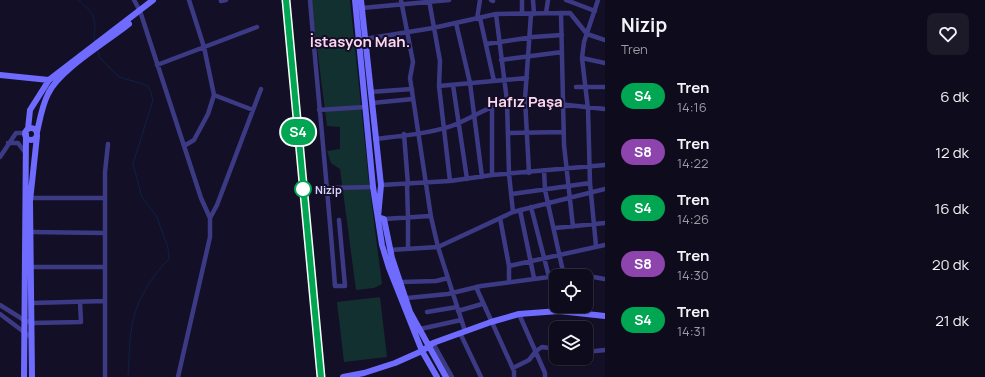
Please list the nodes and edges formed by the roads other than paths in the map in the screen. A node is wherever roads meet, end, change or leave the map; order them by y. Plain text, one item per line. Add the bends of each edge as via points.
1 (134, 0) edge
2 (153, 0) edge
3 (159, 0) edge
4 (189, 0) edge
5 (310, 0) edge
6 (355, 0) edge
7 (361, 0) edge
8 (401, 0) edge
9 (449, 0) edge
10 (480, 0) edge
11 (522, 0) edge
12 (533, 0) edge
13 (548, 0) edge
14 (566, 0) edge
15 (598, 0) edge
16 (429, 1) edge
17 (402, 6) junction
18 (362, 8) junction
19 (595, 11) junction
20 (140, 13) junction
21 (546, 13) junction
22 (561, 13) junction
23 (496, 14) junction
24 (522, 14) junction
25 (532, 14) junction
26 (478, 18) junction
27 (456, 23) junction
28 (257, 27) dead end
29 (434, 28) junction
30 (407, 32) junction
31 (587, 34) junction
32 (562, 35) junction
33 (530, 38) junction
34 (362, 39) junction
35 (605, 40) edge
36 (499, 42) junction
37 (313, 44) junction
38 (486, 44) junction
39 (204, 47) junction
40 (562, 52) junction
41 (87, 53) junction
42 (529, 57) junction
43 (582, 58) junction
44 (501, 60) junction
45 (605, 63) edge
46 (157, 65) junction
47 (0, 75) edge
48 (527, 78) junction
49 (49, 80) junction
50 (504, 80) junction
51 (494, 81) junction
52 (470, 83) junction
53 (453, 85) junction
54 (439, 86) junction
55 (576, 86) dead end
56 (585, 86) junction
57 (605, 87) edge
58 (261, 89) dead end
59 (412, 89) junction
60 (370, 92) junction
61 (214, 95) junction
62 (413, 99) junction
63 (525, 99) junction
64 (507, 101) junction
65 (372, 103) junction
66 (564, 105) junction
67 (365, 107) junction
68 (587, 107) junction
69 (492, 108) junction
70 (605, 108) edge
71 (253, 110) junction
72 (319, 110) junction
73 (474, 115) junction
74 (459, 123) junction
75 (444, 128) junction
76 (26, 132) junction
77 (509, 132) junction
78 (528, 132) junction
79 (564, 132) junction
80 (418, 133) junction
81 (37, 134) junction
82 (404, 134) junction
83 (375, 139) junction
84 (8, 143) junction
85 (108, 144) dead end
86 (184, 146) junction
87 (24, 151) junction
88 (0, 157) edge
89 (605, 165) edge
90 (589, 167) junction
91 (567, 169) junction
92 (544, 170) junction
93 (529, 173) junction
94 (509, 174) junction
95 (492, 175) junction
96 (482, 177) junction
97 (467, 179) junction
98 (450, 181) junction
99 (425, 183) junction
100 (590, 183) junction
101 (381, 185) junction
102 (407, 185) junction
103 (568, 186) junction
104 (373, 187) junction
105 (328, 188) junction
106 (605, 189) edge
107 (545, 190) junction
108 (591, 193) junction
109 (512, 194) junction
110 (31, 198) junction
111 (105, 198) junction
112 (568, 198) junction
113 (548, 203) junction
114 (531, 207) junction
115 (520, 210) junction
116 (514, 212) junction
117 (430, 216) junction
118 (408, 217) junction
119 (210, 218) junction
120 (500, 218) junction
121 (384, 219) junction
122 (339, 220) dead end
123 (605, 222) edge
124 (594, 225) junction
125 (573, 227) junction
126 (555, 228) junction
127 (31, 232) junction
128 (105, 234) junction
129 (605, 245) edge
130 (596, 246) junction
131 (438, 247) junction
132 (408, 248) junction
133 (390, 250) junction
134 (561, 254) junction
135 (543, 257) junction
136 (530, 260) junction
137 (508, 266) junction
138 (32, 267) junction
139 (105, 267) junction
140 (564, 269) edge
141 (549, 277) joint
142 (448, 278) junction
143 (534, 278) junction
144 (593, 278) edge
145 (605, 279) edge
146 (401, 282) junction
147 (509, 282) junction
148 (476, 287) junction
149 (453, 293) junction
150 (407, 298) junction
151 (105, 301) junction
152 (80, 302) junction
153 (32, 303) junction
154 (482, 304) junction
155 (0, 305) edge
156 (458, 309) junction
157 (549, 310) edge
158 (427, 312) dead end
159 (586, 313) edge
160 (0, 314) edge
161 (519, 314) junction
162 (605, 316) edge
163 (24, 320) junction
164 (461, 320) junction
165 (32, 322) junction
166 (491, 322) junction
167 (420, 330) junction
168 (24, 332) junction
169 (462, 332) junction
170 (32, 338) junction
171 (430, 344) junction
172 (549, 348) edge
173 (605, 350) edge
174 (422, 351) junction
175 (536, 351) junction
176 (593, 351) edge
177 (513, 368) junction
178 (24, 377) edge
179 (32, 377) edge
180 (105, 377) edge
181 (178, 377) edge
182 (344, 377) edge
183 (437, 377) edge
184 (446, 377) edge
185 (452, 377) edge
186 (481, 377) edge
187 (514, 377) edge
188 (545, 377) edge

1 - 20 street
2 - 20 main road
3 - 20 main road
4 - 39 street
5 - 37 street
6 - 34 main road
7 - 18 main road
8 - 17 street
9 - 16 street
10 - 26 street
11 - 24 street
12 - 25 street
13 - 21 street
14 - 19 street
15 - 19 street
16 - 17 street
16 - 29 street
17 - 18 street
17 - 30 street
18 - 34 main road
19 - 31 street
20 - 41 main road
20 - 46 street
21 - 22 street
21 - 25 street
22 - 31 street via 570,13
22 - 32 street
23 - 24 street
23 - 26 street
23 - 36 street
24 - 25 street
25 - 33 street
26 - 27 street
26 - 38 street
27 - 29 street
27 - 52 street
28 - 39 street
29 - 30 street
29 - 54 street via 440,61
30 - 34 street
30 - 59 street via 413,62 410,78
31 - 35 street
31 - 43 street
32 - 33 street
32 - 40 street
33 - 36 street
33 - 42 street
34 - 37 street
34 - 60 main road
34 - 67 main road
36 - 38 street
36 - 44 street
37 - 72 street
38 - 51 street
39 - 46 street
39 - 61 street
40 - 42 street
40 - 66 street
41 - 49 main road
41 - 81 main road via 67,70 52,88 42,110
42 - 44 street
42 - 48 street
43 - 45 street
43 - 56 street
44 - 50 street
46 - 86 street
47 - 49 main road
48 - 50 street
48 - 63 street
49 - 76 main road via 30,110
50 - 51 street
50 - 64 street
51 - 52 street
52 - 53 street
52 - 73 street
53 - 54 street
53 - 74 street
54 - 75 street
55 - 56 street
56 - 57 street
56 - 68 street
58 - 71 street
59 - 60 street
59 - 62 street
60 - 65 main road
61 - 71 street
61 - 86 street via 208,114 194,140
62 - 65 street
62 - 80 street
63 - 64 street
63 - 66 street
63 - 78 street
64 - 69 street
64 - 77 street
65 - 83 main road
66 - 68 street
66 - 79 street
67 - 72 street
67 - 104 main road
68 - 70 street
68 - 90 street
69 - 73 street
69 - 95 street
71 - 119 street
72 - 105 street
73 - 74 street
73 - 96 street
74 - 75 street
74 - 97 street
75 - 80 street
75 - 98 street
76 - 81 main road via 33,128
76 - 81 main road via 31,139
76 - 84 street via 16,133
76 - 87 main road
77 - 78 street
77 - 94 street
78 - 79 street
78 - 93 street
79 - 91 street
80 - 82 street
80 - 99 street
81 - 110 main road
82 - 83 street
82 - 102 street
83 - 101 main road
84 - 87 street via 18,143
84 - 88 street
85 - 111 street
86 - 119 street
87 - 163 main road
89 - 90 street
90 - 91 street
90 - 100 street
91 - 92 street
91 - 103 street
92 - 93 street
92 - 107 street
93 - 94 street
94 - 95 street
94 - 109 street
95 - 96 street
96 - 97 street
97 - 98 street
98 - 99 street
99 - 102 street
99 - 117 street
100 - 103 street
100 - 108 street
101 - 102 street
101 - 121 main road via 378,217
102 - 118 street
103 - 107 street
103 - 112 street
104 - 105 street
104 - 174 main road via 389,268
105 - 122 street via 334,286 345,286
106 - 108 street
107 - 109 street
107 - 113 street
108 - 112 street
108 - 124 street
109 - 116 street
110 - 111 street
110 - 127 main road
111 - 128 street
112 - 113 street
112 - 125 street
113 - 114 street
113 - 126 street
114 - 115 street
114 - 135 street
115 - 116 street
115 - 136 street
116 - 120 street
117 - 118 street
117 - 131 street
118 - 121 street
118 - 132 street
119 - 181 street via 209,244
120 - 131 street
120 - 137 street
121 - 133 main road
123 - 124 street
124 - 125 street
124 - 130 street
125 - 126 street
126 - 134 street
127 - 128 street
127 - 138 main road
128 - 139 street
129 - 130 street
130 - 134 street
131 - 132 street
131 - 142 street
132 - 133 street
133 - 146 main road
134 - 135 street
134 - 140 street
135 - 136 street
135 - 141 street
136 - 137 street
136 - 143 street
137 - 147 street
138 - 139 street
138 - 153 main road
139 - 151 street
141 - 143 street
142 - 146 street
142 - 149 street
143 - 147 street
144 - 145 street
146 - 150 main road
147 - 148 street
148 - 149 street
148 - 154 street
149 - 150 street
149 - 156 street
150 - 167 main road via 410,312
151 - 152 street
151 - 180 street
152 - 153 street
152 - 165 street via 81,322
153 - 165 main road
154 - 156 street
154 - 166 street
155 - 163 street
156 - 158 street
156 - 164 street
157 - 161 main road
159 - 162 main road
160 - 168 street
161 - 166 main road
161 - 175 street
163 - 165 street
163 - 168 main road
164 - 167 street
164 - 169 street
165 - 170 main road
166 - 169 main road
166 - 177 street
167 - 171 main road
168 - 170 street
168 - 178 main road
169 - 171 main road
169 - 186 street
170 - 179 main road
171 - 174 main road
171 - 184 main road
171 - 185 street
172 - 175 street
173 - 176 street
174 - 182 main road via 364,373
174 - 183 main road
175 - 177 street via 530,360
175 - 188 street via 546,373
177 - 187 street

